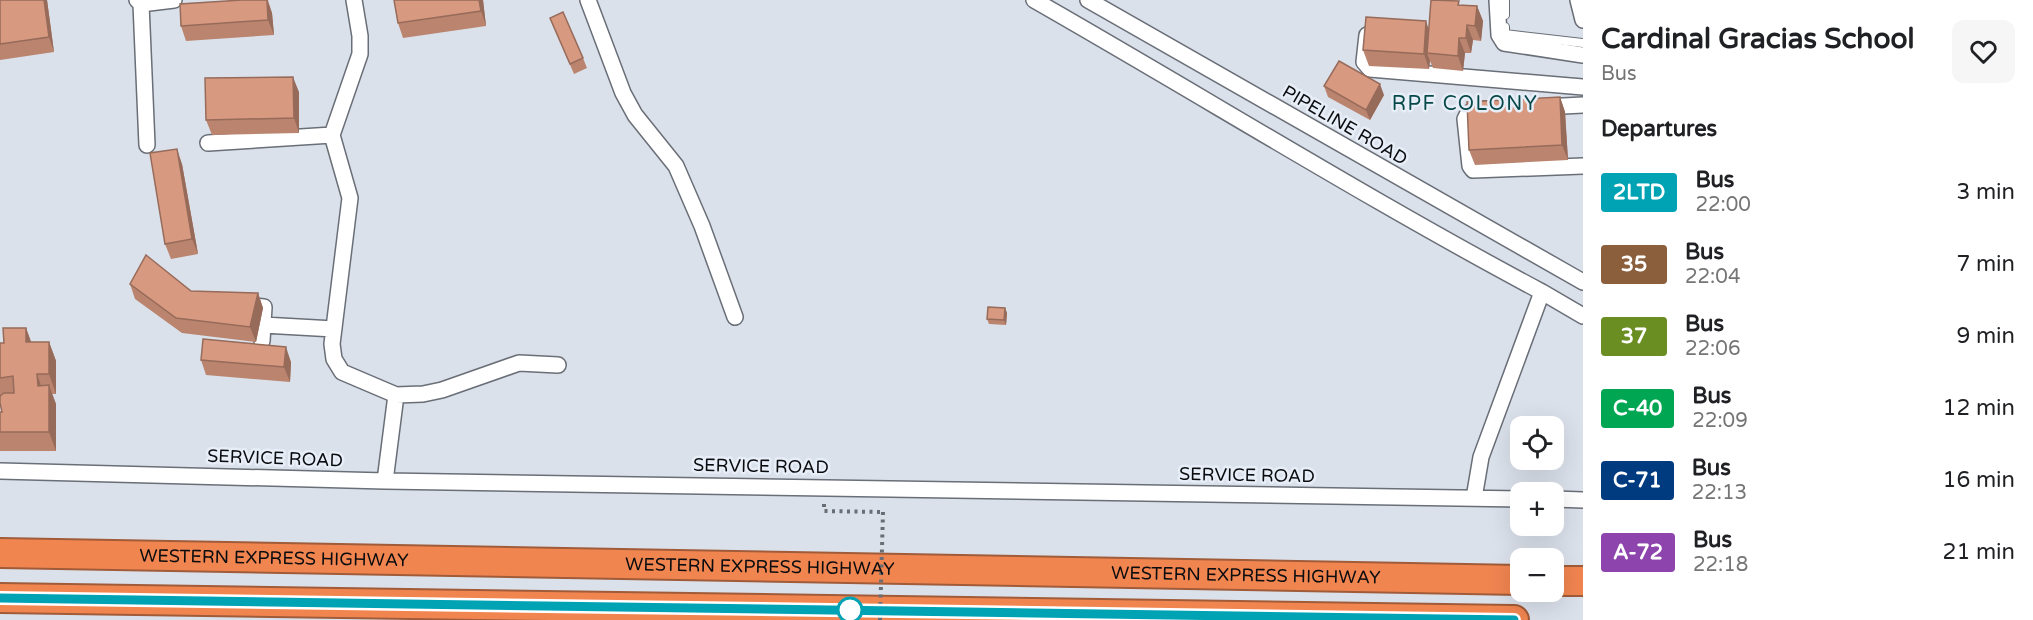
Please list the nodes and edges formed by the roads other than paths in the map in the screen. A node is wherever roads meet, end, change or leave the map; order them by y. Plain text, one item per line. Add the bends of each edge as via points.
1 (174, 0) edge
2 (354, 0) edge
3 (588, 0) edge
4 (1034, 0) edge
5 (1088, 0) edge
6 (1497, 0) edge
7 (1505, 0) edge
8 (1578, 0) edge
9 (139, 2) edge
10 (1583, 20) edge
11 (1382, 30) edge
12 (1583, 43) edge
13 (1583, 55) edge
14 (1583, 87) edge
15 (1583, 105) edge
16 (1528, 107) edge
17 (1506, 108) edge
18 (332, 135) junction
19 (208, 143) dead end
20 (147, 145) dead end
21 (1583, 166) edge
22 (1583, 282) edge
23 (1542, 292) junction
24 (226, 304) edge
25 (1583, 316) edge
26 (735, 317) dead end
27 (334, 329) junction
28 (558, 365) dead end
29 (396, 395) junction
30 (0, 471) edge
31 (385, 481) junction
32 (1474, 498) junction
33 (1510, 499) edge
34 (1564, 499) edge
35 (1583, 500) edge
36 (0, 553) edge
37 (1510, 580) edge
38 (1564, 580) edge
39 (1583, 581) edge
40 (0, 598) edge
41 (92, 610) edge
42 (1514, 620) edge

1 - 9 street
2 - 18 street via 360,54
3 - 26 street via 623,93 635,115 676,166
4 - 23 street via 1306,161
5 - 22 street, PIPELINE ROAD
6 - 13 street via 1499,35 1504,43
7 - 12 lane via 1505,34
8 - 10 street
9 - 20 street
11 - 14 street via 1368,32 1364,62 1370,69
15 - 16 street
17 - 21 street via 1467,113 1473,170
18 - 19 street
18 - 27 street via 350,198
23 - 25 street
23 - 32 street via 1481,457
24 - 27 street via 264,307 262,333
27 - 29 street via 334,360 342,372
28 - 29 street via 519,363 442,390
29 - 31 street
30 - 31 street, SERVICE ROAD
31 - 32 street, SERVICE ROAD
32 - 33 street, SERVICE ROAD
34 - 35 street
36 - 37 highway, WESTERN EXPRESS HIGHWAY
38 - 39 highway
40 - 41 highway
41 - 42 highway

